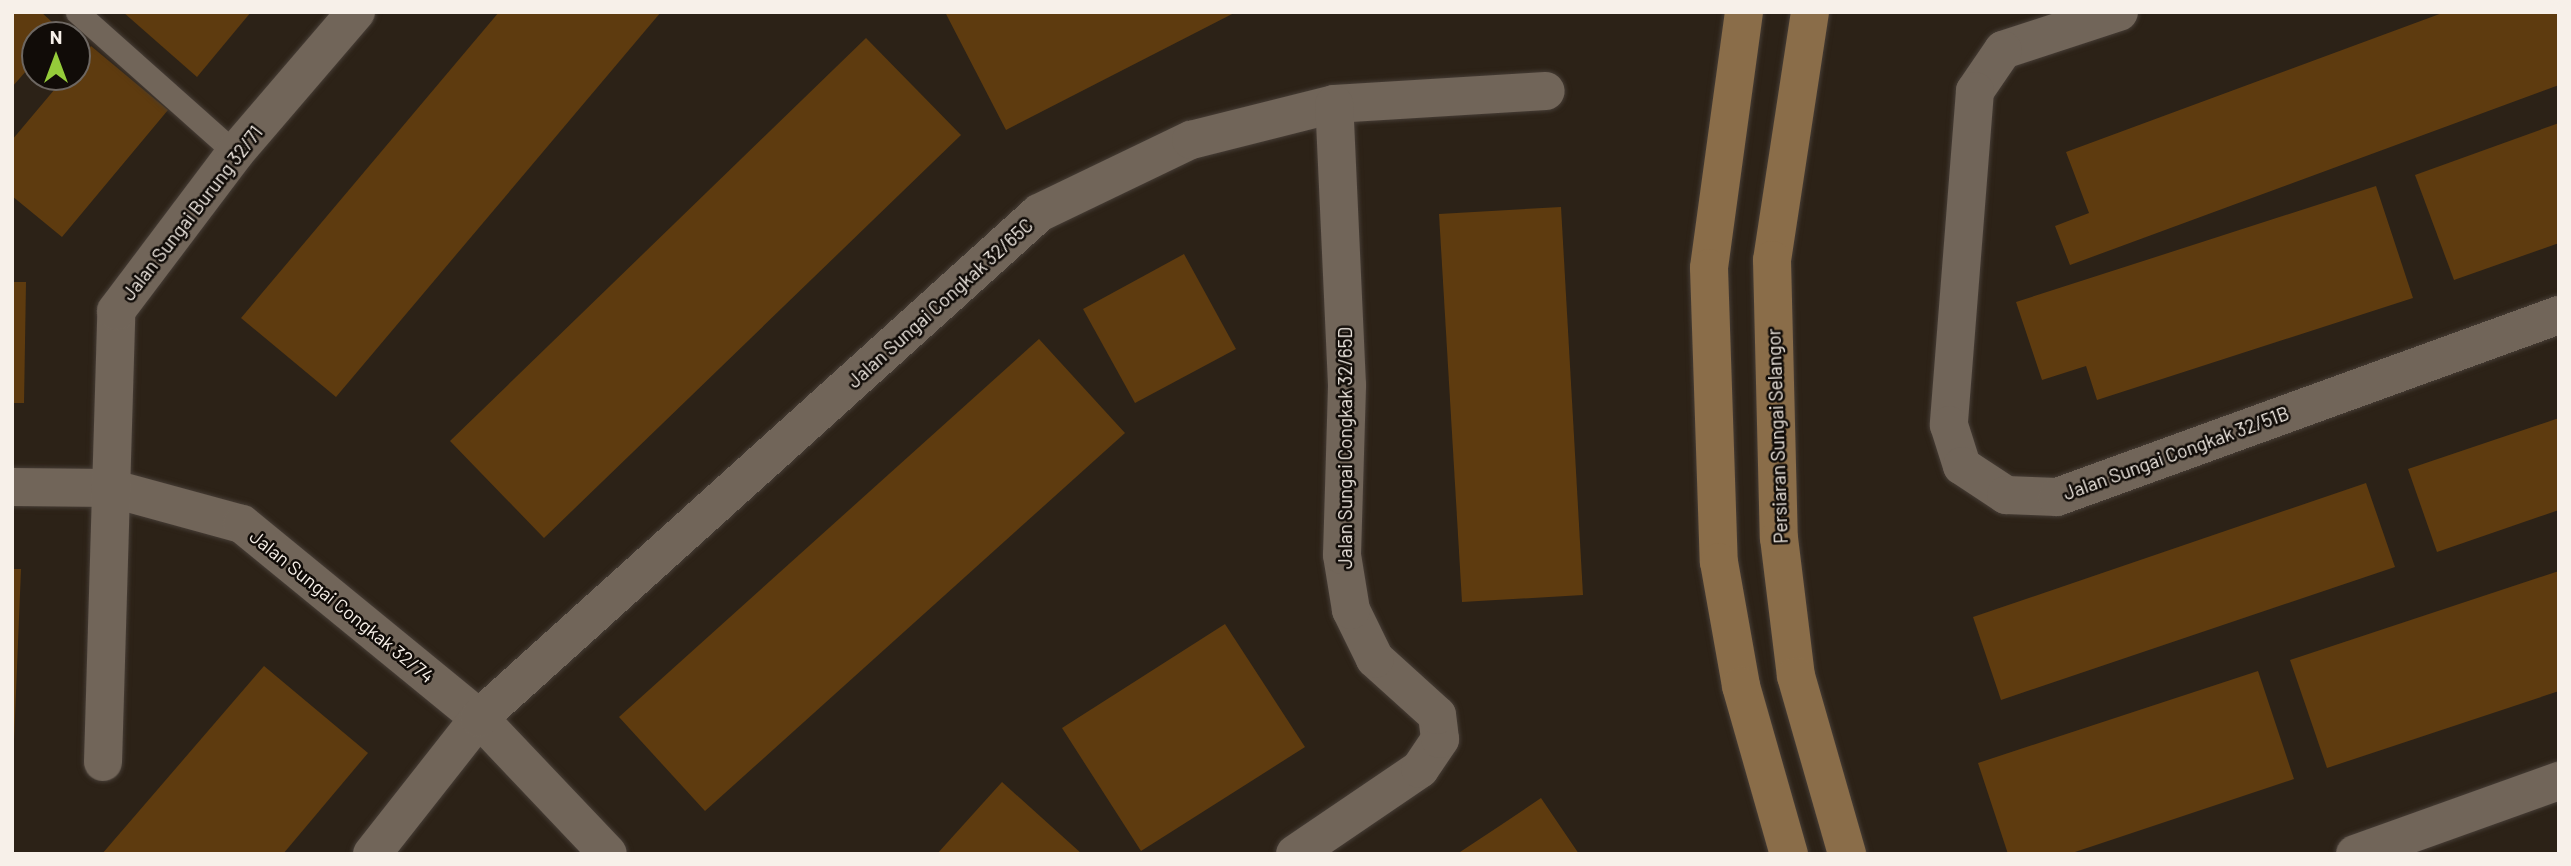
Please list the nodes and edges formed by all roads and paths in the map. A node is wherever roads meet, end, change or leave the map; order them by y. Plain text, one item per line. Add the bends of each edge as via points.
1 (78, 12) edge
2 (356, 12) edge
3 (1744, 12) edge
4 (1810, 12) edge
5 (2119, 12) edge
6 (1546, 91) dead end
7 (1334, 104) junction
8 (235, 153) junction
9 (2559, 315) edge
10 (12, 487) edge
11 (110, 488) junction
12 (479, 718) junction
13 (103, 762) dead end
14 (2559, 781) edge
15 (1775, 803) junction
16 (372, 854) edge
17 (608, 854) edge
18 (1295, 854) edge
19 (1763, 854) edge
20 (1789, 854) edge
21 (1847, 854) edge
22 (2355, 854) edge

1 - 8 lane
2 - 8 street, Jalan Sungai Burung 32/71
3 - 15 main road via 1709,268 1719,562 1741,686
4 - 21 main road, Persiaran Sungai Selangor via 1772,260 1779,538 1796,676
5 - 9 street, Jalan Sungai Congkak 32/51B via 2003,50 1975,91 1949,425 1962,466 2006,495 2057,497
6 - 7 street, Jalan Sungai Congkak 32/65C
7 - 12 street, Jalan Sungai Congkak 32/65C via 1191,140 1039,213
7 - 18 street, Jalan Sungai Congkak 32/65D via 1347,385 1342,555 1351,610 1375,659 1437,715 1440,739 1420,769
8 - 11 street, Jalan Sungai Burung 32/71 via 116,311
10 - 11 street, Jalan Sungai Congkak 32/74
11 - 12 street, Jalan Sungai Congkak 32/74 via 242,524
11 - 13 street, Jalan Sungai Burung 32/71
12 - 16 street, Jalan Sungai Congkak 32/65C
12 - 17 street, Jalan Sungai Congkak 32/74
14 - 22 street
15 - 19 main road
15 - 20 main road

